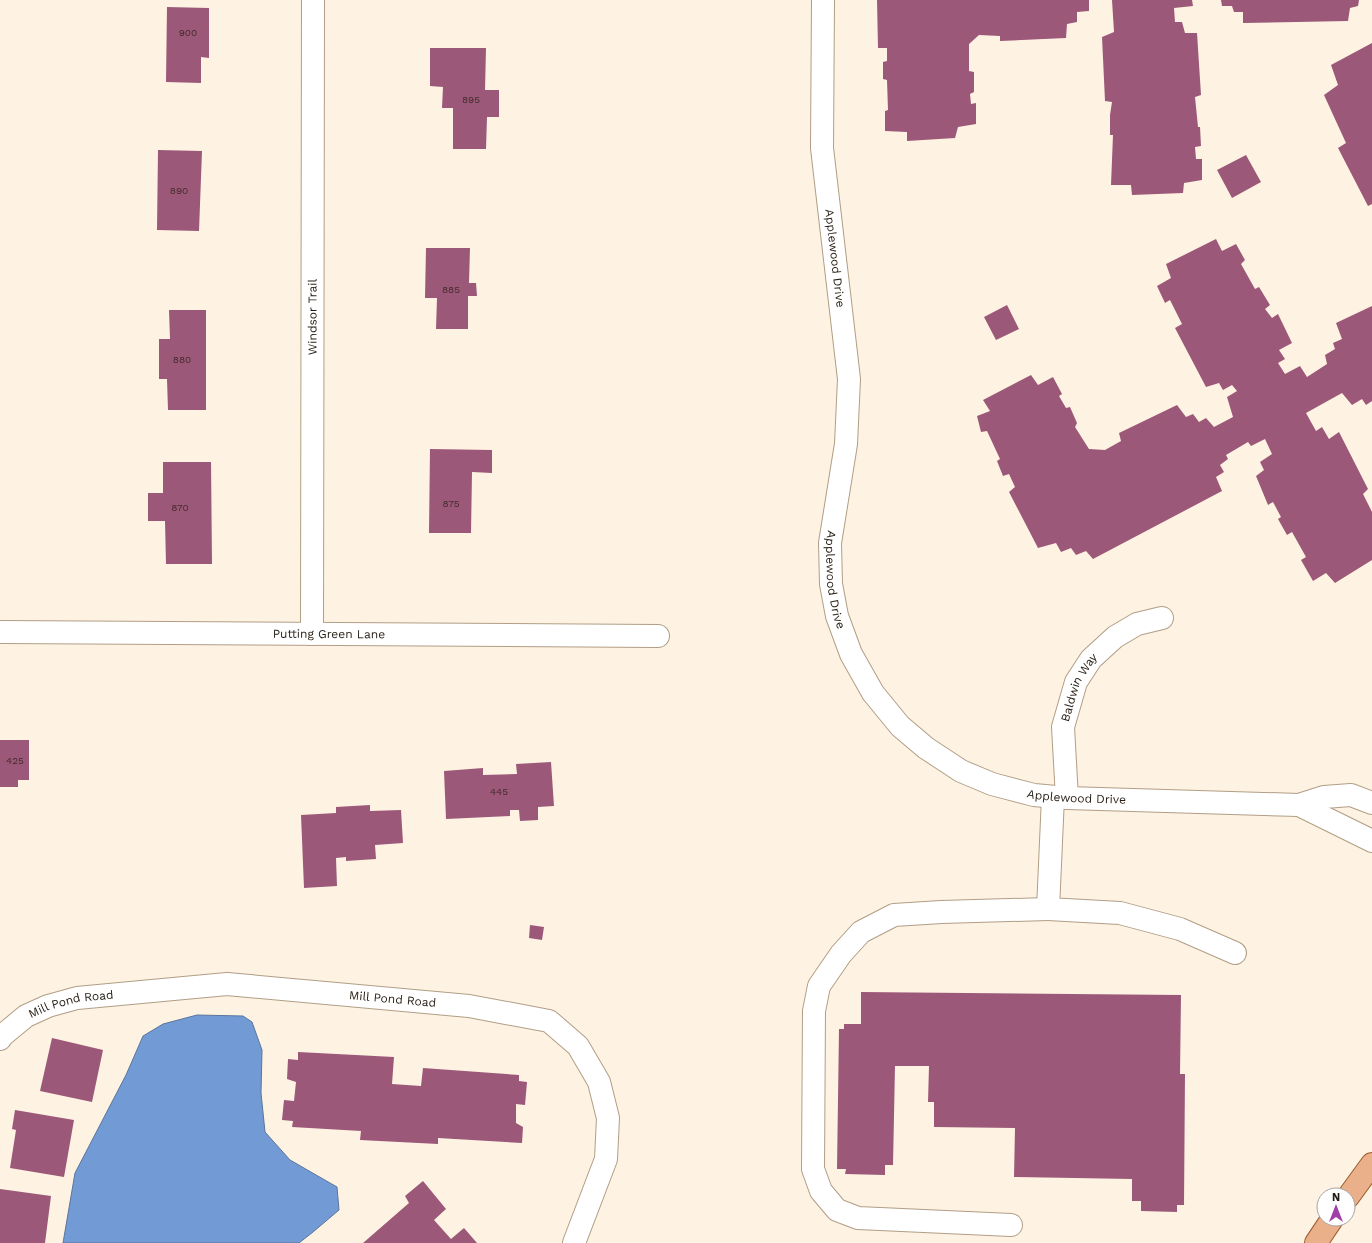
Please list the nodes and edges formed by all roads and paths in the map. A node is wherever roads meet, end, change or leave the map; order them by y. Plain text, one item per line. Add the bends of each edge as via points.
1 (313, 0) edge
2 (823, 0) edge
3 (1162, 618) dead end
4 (0, 632) edge
5 (312, 634) junction
6 (658, 636) dead end
7 (1060, 798) junction
8 (1372, 803) edge
9 (1299, 805) junction
10 (1372, 841) edge
11 (1048, 909) junction
12 (1235, 953) dead end
13 (0, 1039) edge
14 (1372, 1164) edge
15 (1355, 1187) edge
16 (1011, 1225) dead end
17 (1327, 1227) edge
18 (574, 1243) edge
19 (1316, 1243) edge

1 - 5 street, Windsor Trail
2 - 7 street, Applewood Drive via 822,148 849,379 846,444 830,543 831,584 837,616 851,654 873,693 900,726 926,748 961,771 992,784 1034,795
3 - 7 street, Baldwin Way via 1137,624 1115,637 1091,659 1076,682 1063,727
4 - 5 street, Putting Green Lane
5 - 6 street, Putting Green Lane
7 - 9 street, Applewood Drive
7 - 11 street, Baldwin Way
8 - 9 street, Applewood Drive via 1351,794 1324,797
9 - 10 street, Applewood Drive
11 - 12 street via 1120,913 1180,929
11 - 16 street via 894,915 861,932 841,954 819,986 814,1011 813,1169 821,1191 837,1210 858,1218
13 - 18 street, Mill Pond Road via 26,1016 48,1006 77,998 227,984 469,1006 549,1021 578,1046 599,1082 608,1118 606,1159
14 - 15 main road
17 - 19 main road

